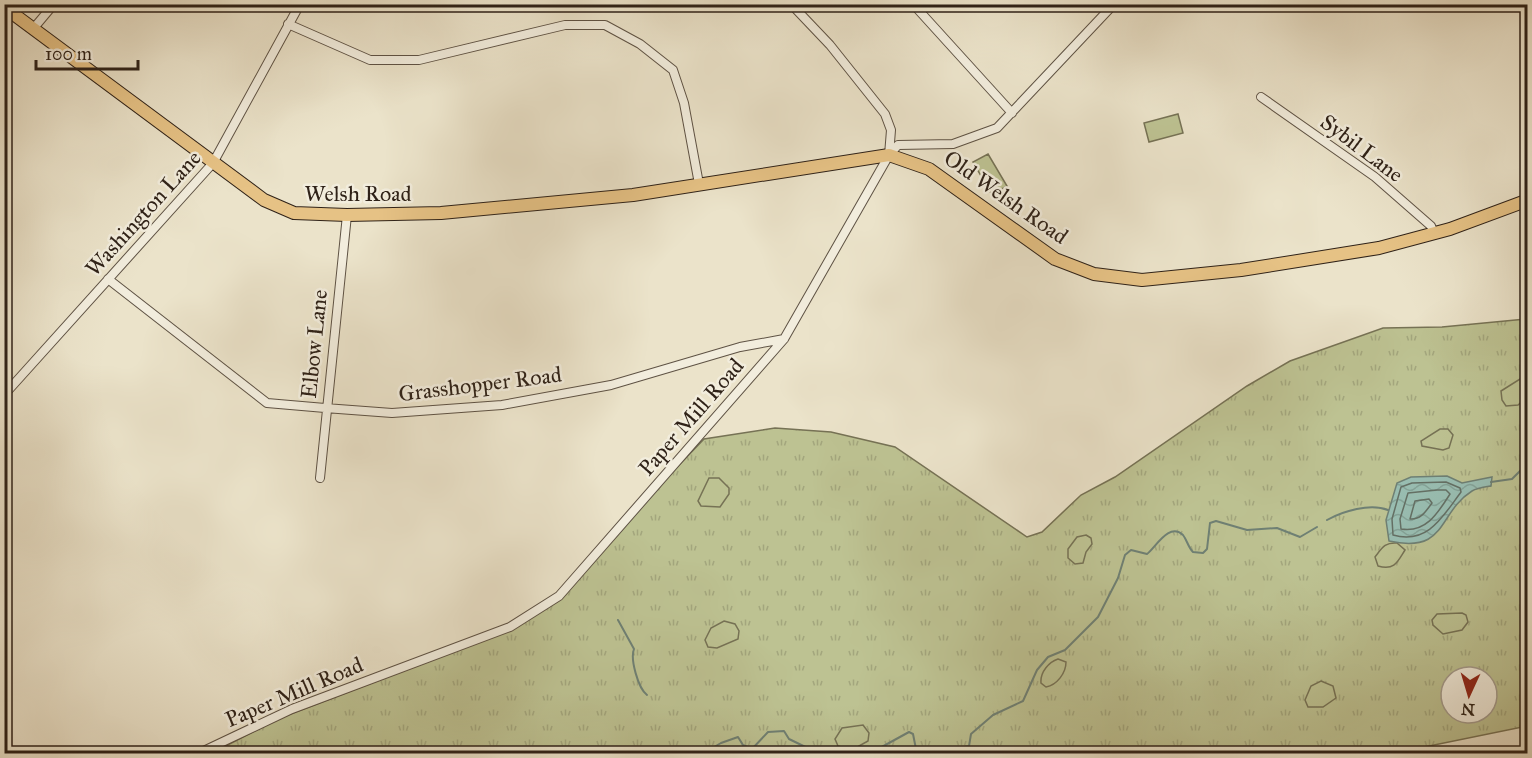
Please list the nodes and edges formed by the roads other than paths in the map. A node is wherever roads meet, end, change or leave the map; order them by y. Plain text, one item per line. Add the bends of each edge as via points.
1 (54, 4) edge
2 (300, 4) edge
3 (791, 4) edge
4 (913, 4) edge
5 (1114, 4) edge
6 (4, 7) edge
7 (288, 24) junction
8 (33, 29) junction
9 (1261, 97) dead end
10 (1012, 113) junction
11 (889, 155) junction
12 (213, 163) junction
13 (699, 184) junction
14 (633, 195) joint
15 (1527, 200) edge
16 (347, 215) junction
17 (1434, 233) junction
18 (108, 279) junction
19 (784, 339) junction
20 (4, 395) edge
21 (325, 408) junction
22 (320, 478) dead end
23 (197, 753) edge

1 - 8 street
2 - 7 street, Washington Lane
3 - 11 street via 830,45 885,114 891,130
4 - 10 street
5 - 10 street
6 - 8 main road, Welsh Road
7 - 12 street, Washington Lane
7 - 13 street via 370,60 419,60 565,25 605,25 640,44 673,70 684,103
8 - 12 main road, Welsh Road
9 - 17 street, Sybil Lane via 1376,177
10 - 11 street via 997,128 953,144 898,146
11 - 13 main road, Old Welsh Road
11 - 17 main road, Old Welsh Road via 929,169 1055,259 1094,274 1142,280 1241,270 1379,248
11 - 19 street, Paper Mill Road
12 - 16 main road, Welsh Road via 264,200 294,213
12 - 18 street, Washington Lane
13 - 14 main road, Old Welsh Road
14 - 16 main road, Welsh Road via 441,213
15 - 17 main road, Old Welsh Road
16 - 21 street, Elbow Lane
18 - 20 street, Washington Lane
18 - 21 street, Grasshopper Road via 267,403
19 - 21 street, Grasshopper Road via 741,347 611,385 502,405 392,413
19 - 23 street, Paper Mill Road via 559,596 510,627 292,709
21 - 22 street, Elbow Lane

